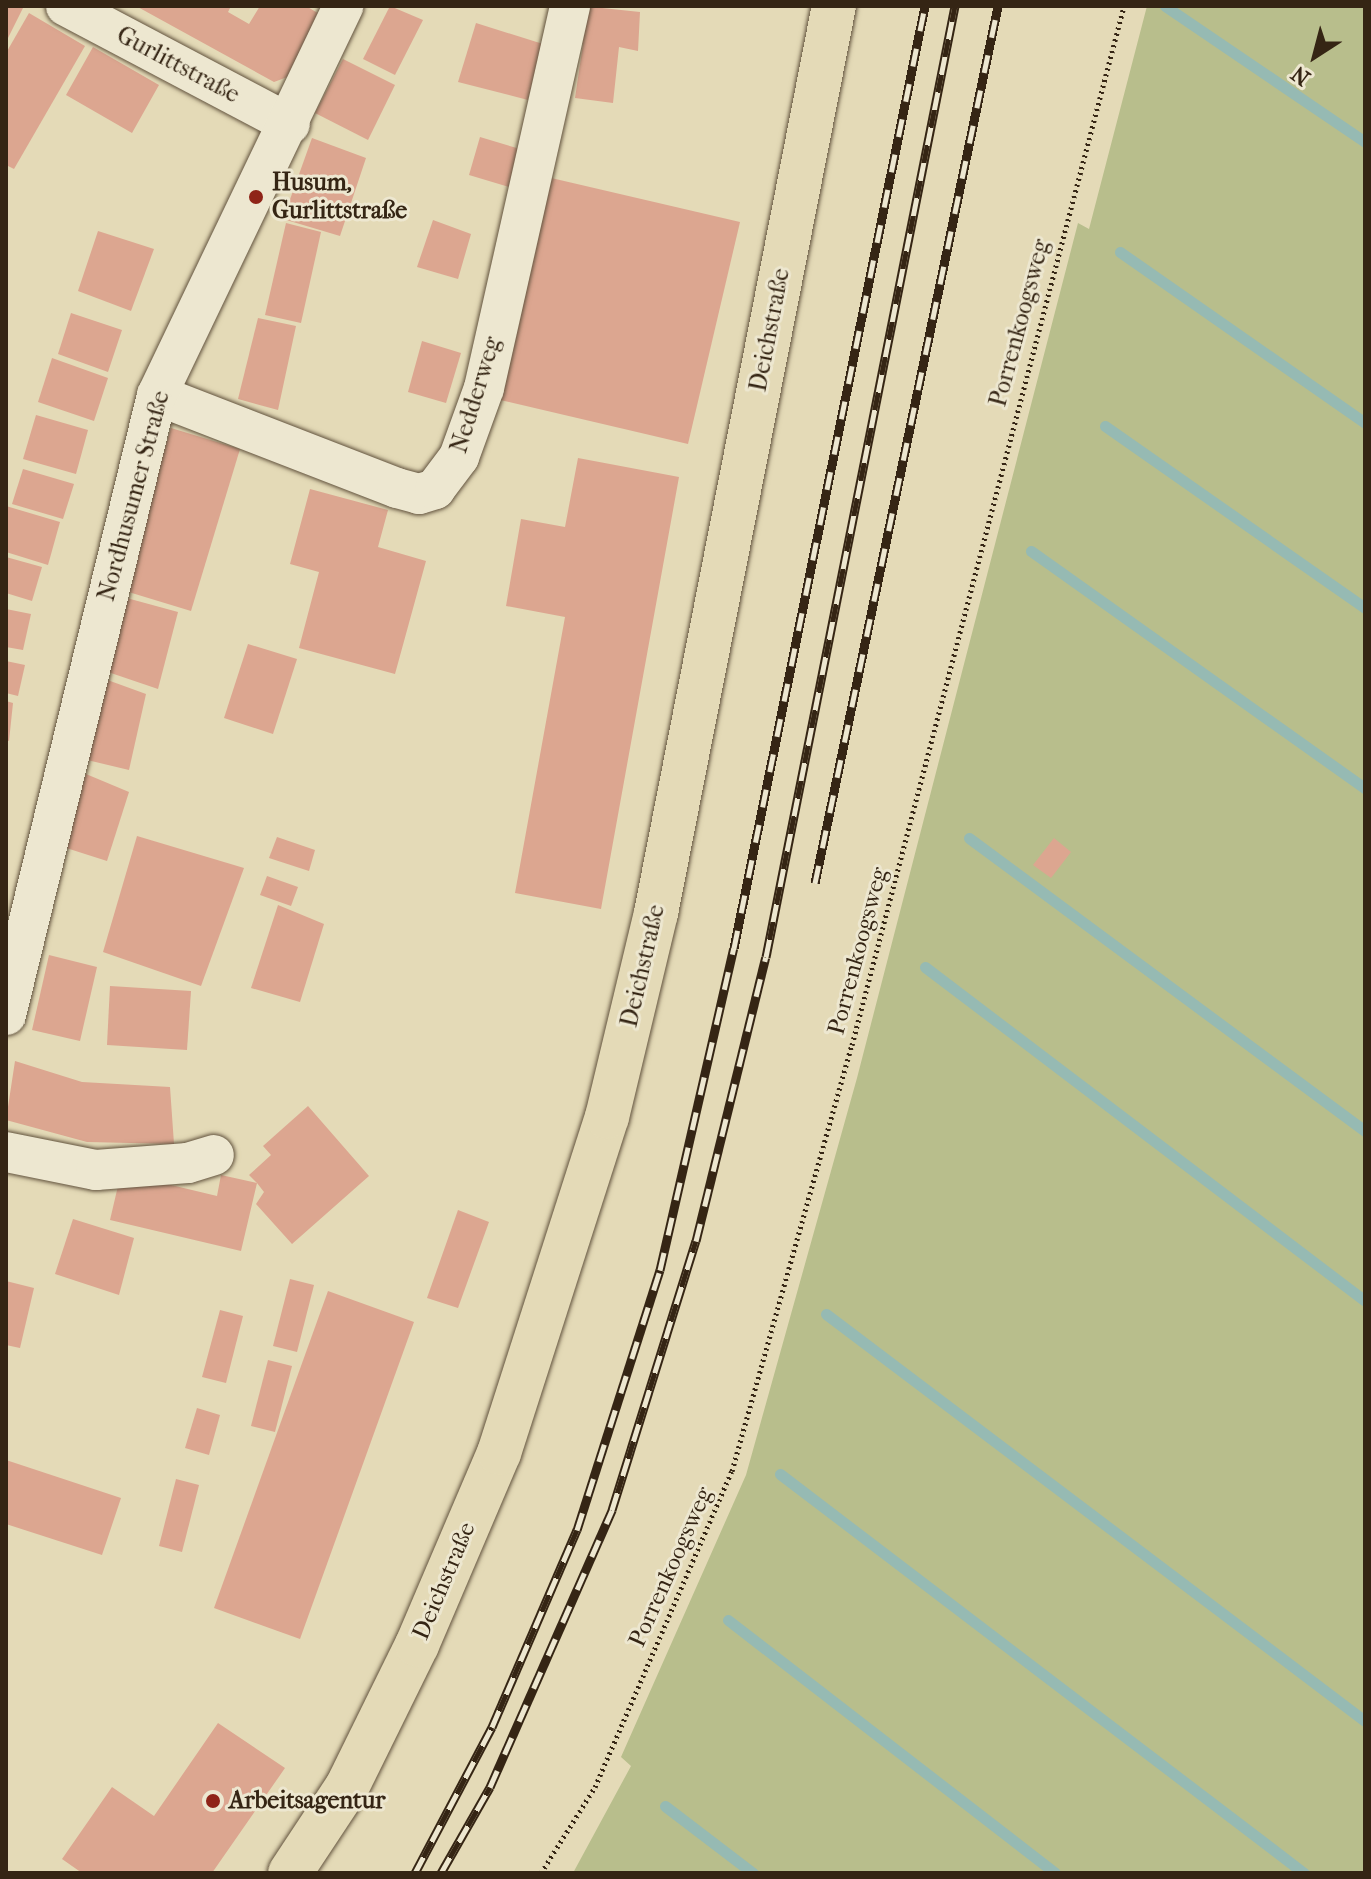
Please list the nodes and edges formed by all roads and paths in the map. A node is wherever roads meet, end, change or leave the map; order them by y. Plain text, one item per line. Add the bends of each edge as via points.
1 (66, 6) edge
2 (343, 6) edge
3 (570, 6) edge
4 (834, 6) edge
5 (1124, 6) edge
6 (290, 124) junction
7 (157, 395) junction
8 (6, 1015) edge
9 (6, 1152) edge
10 (214, 1155) dead end
11 (290, 1873) edge
12 (541, 1873) edge

1 - 6 street, Gurlittstraße
2 - 6 street, Nordhusumer Straße
3 - 7 street, Nedderweg via 484,388 459,457 435,489 419,494 397,488
4 - 11 main road, Deichstraße via 656,913 607,1117 499,1453 403,1674 347,1787
5 - 12 path, Porrenkoogsweg via 852,1045 732,1471 595,1787
6 - 7 street, Nordhusumer Straße
7 - 8 street, Nordhusumer Straße
9 - 10 street via 96,1170 188,1163

